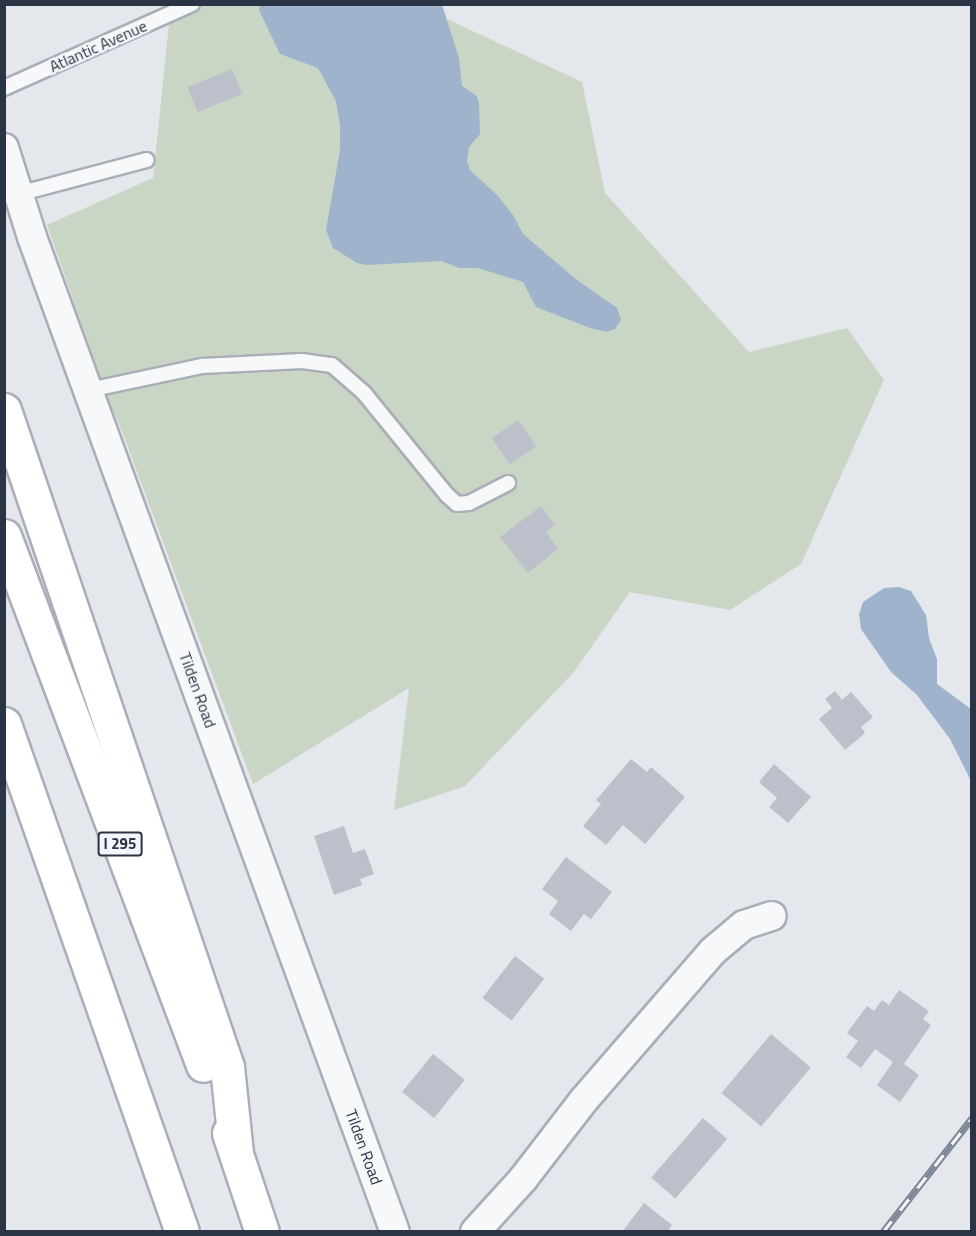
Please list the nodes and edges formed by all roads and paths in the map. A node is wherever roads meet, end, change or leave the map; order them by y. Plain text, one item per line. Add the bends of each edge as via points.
1 (192, 4) edge
2 (4, 88) edge
3 (4, 148) edge
4 (147, 159) dead end
5 (18, 194) junction
6 (89, 390) junction
7 (4, 410) edge
8 (508, 483) dead end
9 (4, 536) edge
10 (4, 724) edge
11 (772, 916) dead end
12 (236, 1153) junction
13 (182, 1232) edge
14 (262, 1232) edge
15 (395, 1232) edge
16 (475, 1232) edge

1 - 2 lane, Atlantic Avenue
3 - 5 street, Tilden Road
4 - 5 lane
5 - 6 street, Tilden Road
6 - 8 lane via 202,366 302,361 332,365 364,393 457,504 469,503
6 - 15 street, Tilden Road
7 - 12 highway via 227,1067
9 - 12 highway, I 295
10 - 13 highway
11 - 16 street via 744,925 712,951 583,1101 524,1179
12 - 14 highway, I 295

